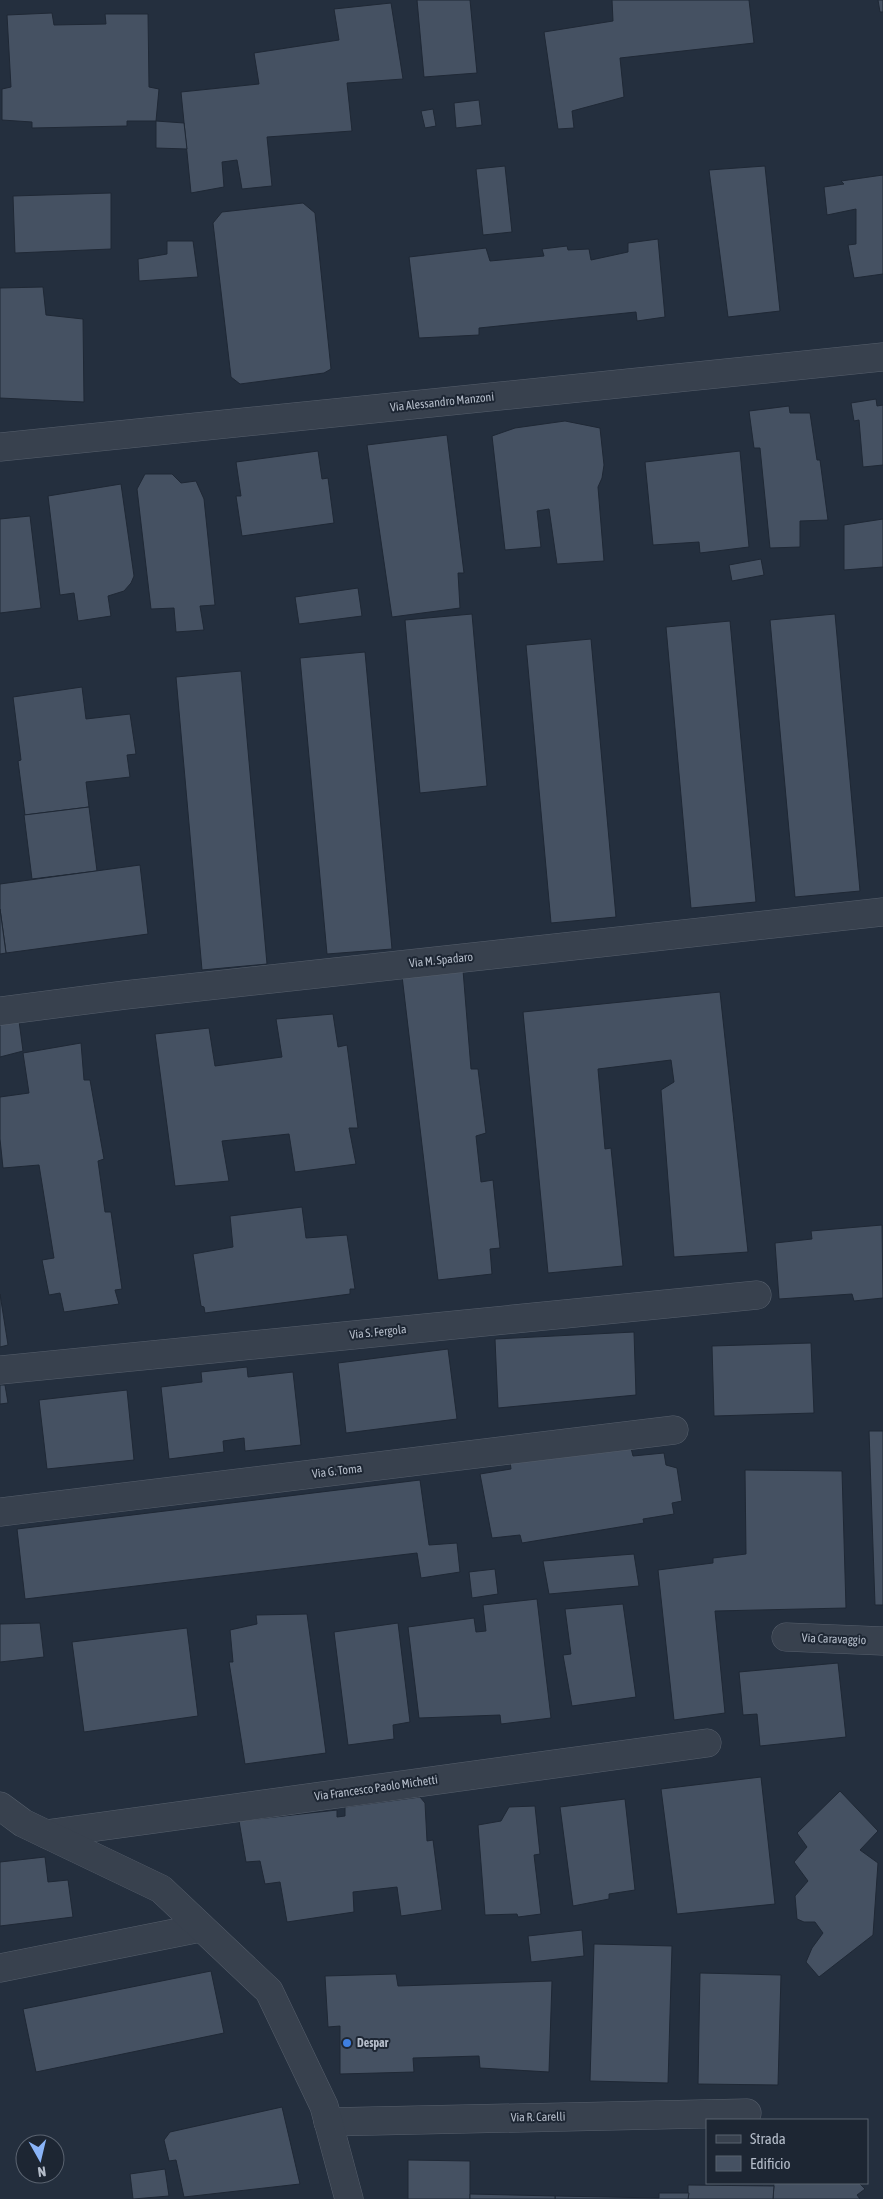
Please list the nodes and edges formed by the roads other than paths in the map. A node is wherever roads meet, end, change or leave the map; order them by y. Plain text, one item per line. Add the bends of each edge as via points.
1 (883, 357) edge
2 (0, 447) edge
3 (883, 912) edge
4 (0, 1011) edge
5 (757, 1295) dead end
6 (0, 1370) edge
7 (674, 1430) dead end
8 (0, 1512) edge
9 (786, 1637) dead end
10 (883, 1641) edge
11 (706, 1743) dead end
12 (0, 1806) edge
13 (46, 1834) junction
14 (200, 1928) junction
15 (0, 1968) edge
16 (747, 2113) dead end
17 (328, 2122) junction
18 (349, 2199) edge

1 - 2 street, Via Alessandro Manzoni
3 - 4 street, Via M. Spadaro
5 - 6 street, Via S. Fergola
7 - 8 street, Via G. Toma
9 - 10 street, Via Caravaggio
11 - 13 street, Via Francesco Paolo Michetti
12 - 13 street via 23,1824
13 - 14 street via 161,1889
14 - 15 street
14 - 17 street via 269,1991 324,2106
16 - 17 street, Via R. Carelli
17 - 18 street

